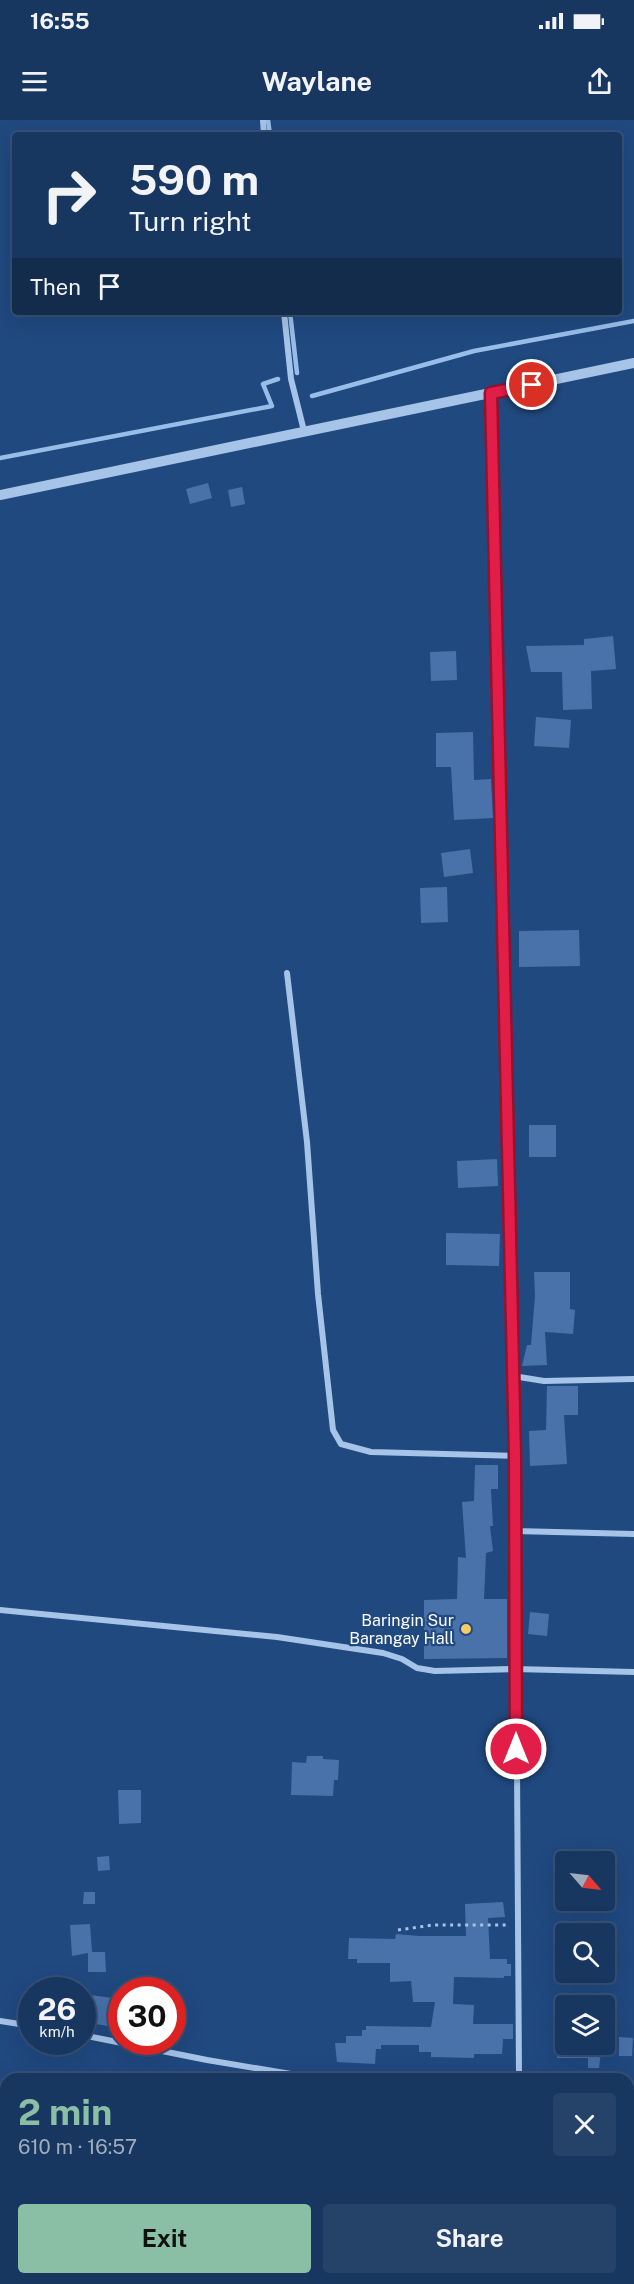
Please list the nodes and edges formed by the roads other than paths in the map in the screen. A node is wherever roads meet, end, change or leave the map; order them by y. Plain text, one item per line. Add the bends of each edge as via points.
1 (284, 315) edge
2 (634, 363) edge
3 (491, 393) junction
4 (304, 431) junction
5 (0, 495) edge
6 (288, 973) dead end
7 (513, 1376) junction
8 (634, 1379) edge
9 (515, 1456) junction
10 (514, 1531) junction
11 (634, 1534) edge
12 (0, 1610) edge
13 (515, 1669) junction
14 (634, 1672) edge
15 (0, 2021) edge
16 (18, 2024) edge
17 (96, 2038) edge
18 (285, 2073) edge
19 (519, 2073) edge

1 - 4 street via 291,379
2 - 3 street
3 - 4 street
3 - 7 street
4 - 5 street
6 - 9 street via 333,1430 341,1444 371,1452
7 - 8 street via 544,1381
7 - 9 street
9 - 10 street
10 - 11 street
10 - 13 street
12 - 13 street via 277,1637 383,1653 417,1668 435,1671
13 - 14 street
13 - 19 street
15 - 16 street
17 - 18 street

